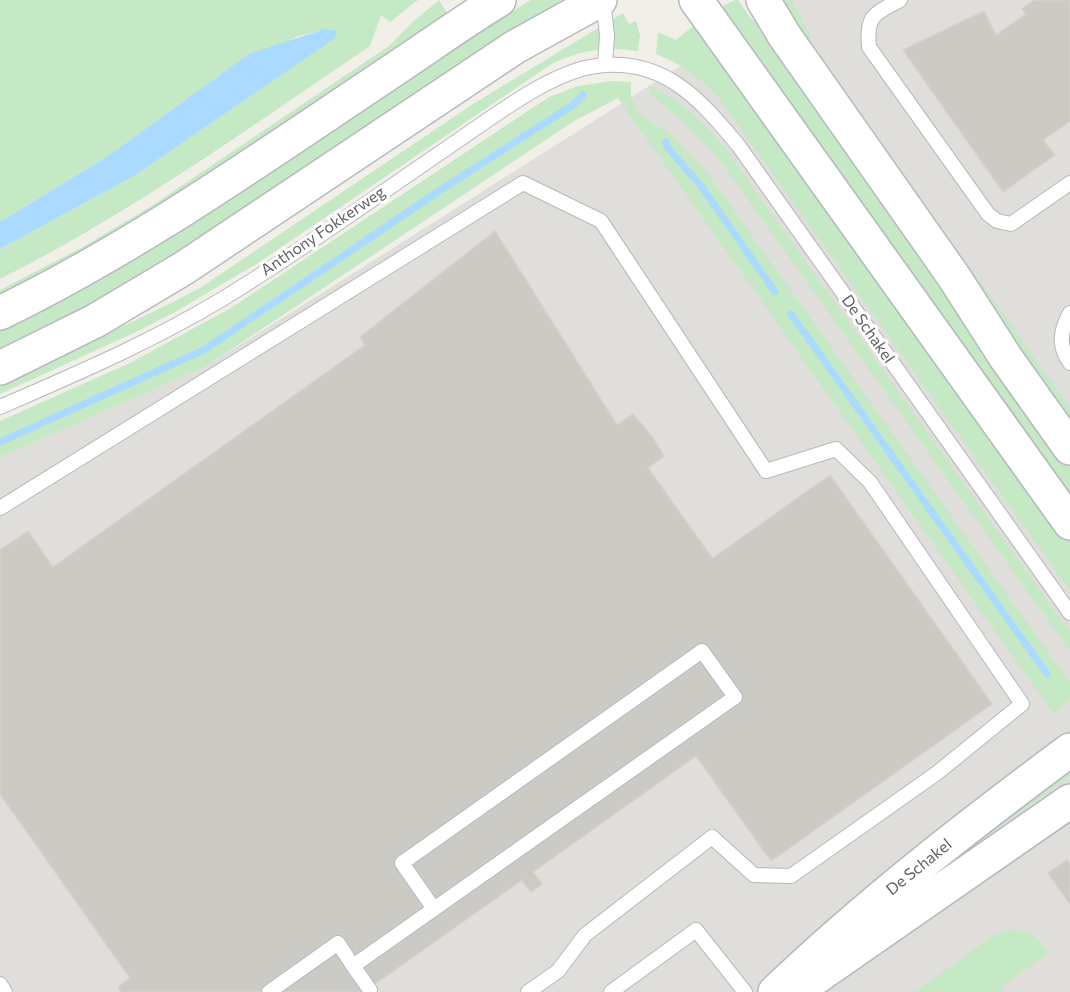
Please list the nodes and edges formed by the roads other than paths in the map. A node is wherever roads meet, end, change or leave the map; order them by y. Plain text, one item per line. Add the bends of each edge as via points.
1 (499, 0) edge
2 (602, 0) edge
3 (696, 0) edge
4 (763, 0) edge
5 (900, 0) edge
6 (605, 65) junction
7 (644, 69) joint
8 (1070, 183) edge
9 (0, 313) edge
10 (1070, 313) edge
11 (1070, 363) edge
12 (0, 368) edge
13 (0, 407) edge
14 (1070, 448) edge
15 (0, 508) edge
16 (1070, 524) edge
17 (1070, 613) edge
18 (1070, 750) edge
19 (1068, 806) edge
20 (434, 909) junction
21 (353, 966) junction
22 (0, 984) edge
23 (369, 991) edge
24 (5, 992) edge
25 (270, 992) edge
26 (528, 992) edge
27 (611, 992) edge
28 (746, 992) edge
29 (775, 992) edge
30 (792, 992) edge

1 - 9 street via 146,234
2 - 6 lane via 607,35
2 - 12 street via 515,47 183,268 95,321
3 - 16 street
4 - 14 street
5 - 8 lane via 875,13 867,28 869,47 988,214 1011,224
6 - 7 lane, Anthony Fokkerweg
6 - 13 lane, Anthony Fokkerweg via 576,70 547,83 224,298 141,343
7 - 17 lane, De Schakel via 688,91 738,145
10 - 11 lane via 1061,332 1063,353
15 - 26 lane via 523,183 600,221 766,471 836,449 870,482 1022,704 937,773 790,876 754,875 712,837 585,935 558,971
18 - 29 street, De Schakel via 927,859
19 - 30 street, De Schakel
20 - 20 lane via 402,863 702,651 735,697
20 - 21 lane
21 - 23 lane
21 - 25 lane via 338,943
22 - 24 lane
27 - 28 lane via 696,930

